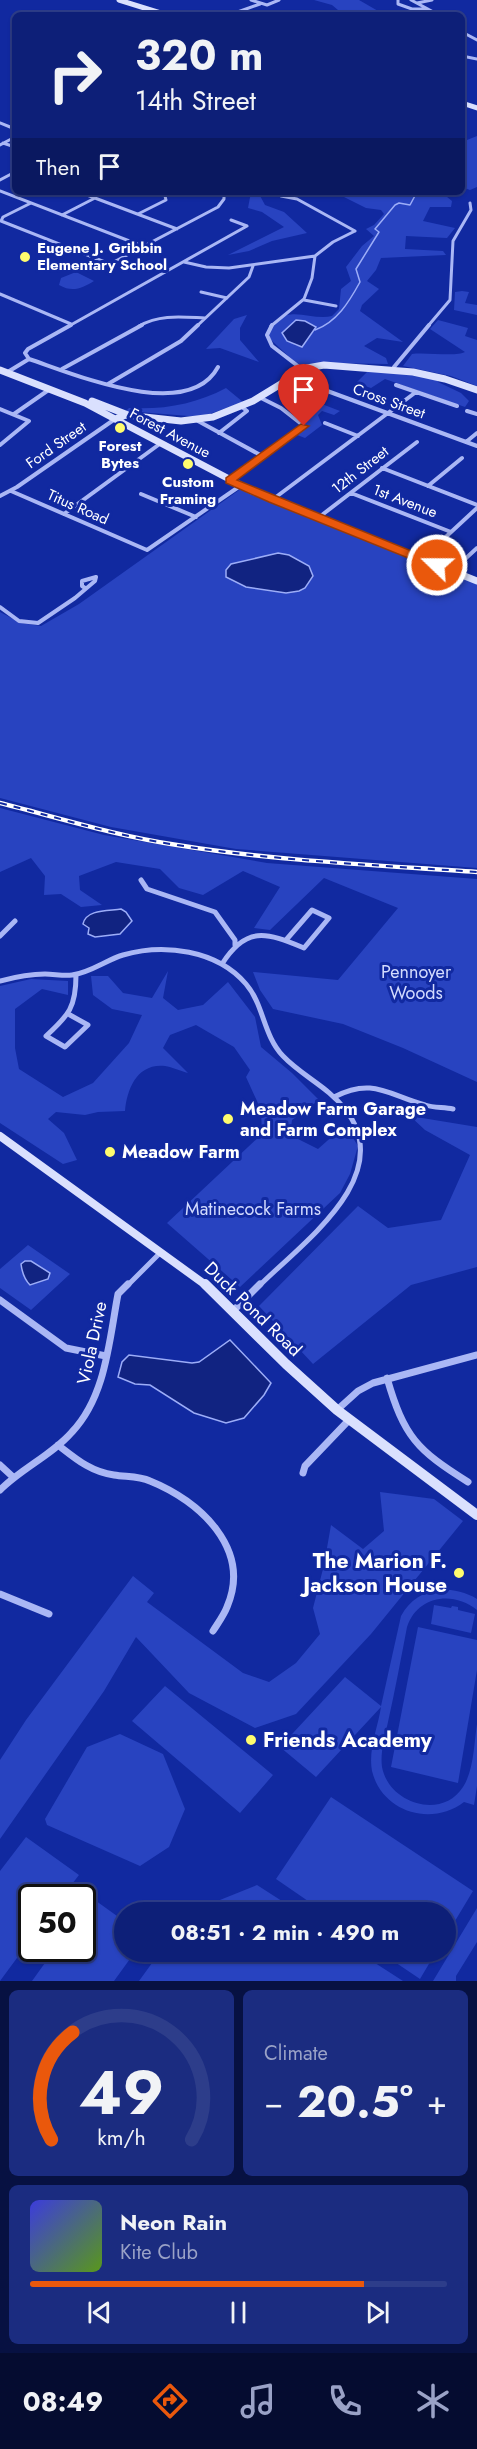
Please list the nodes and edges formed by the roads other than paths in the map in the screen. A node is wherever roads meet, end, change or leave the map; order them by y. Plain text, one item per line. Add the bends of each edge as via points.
1 (119, 0) edge
2 (251, 0) edge
3 (279, 0) edge
4 (398, 0) edge
5 (411, 0) edge
6 (432, 0) edge
7 (417, 3) junction
8 (260, 4) junction
9 (428, 9) junction
10 (157, 12) edge
11 (238, 12) edge
12 (434, 12) edge
13 (0, 191) edge
14 (87, 195) edge
15 (163, 195) edge
16 (224, 195) edge
17 (281, 196) dead end
18 (95, 198) junction
19 (31, 203) junction
20 (470, 204) dead end
21 (138, 214) junction
22 (62, 215) junction
23 (231, 220) dead end
24 (177, 229) junction
25 (145, 247) junction
26 (315, 256) junction
27 (184, 262) junction
28 (254, 266) junction
29 (201, 292) dead end
30 (0, 294) edge
31 (227, 298) junction
32 (304, 300) junction
33 (336, 306) dead end
34 (205, 318) junction
35 (71, 324) junction
36 (28, 359) junction
37 (218, 367) dead end
38 (394, 368) junction
39 (62, 369) junction
40 (303, 370) junction
41 (3, 371) edge
42 (292, 378) junction
43 (108, 384) junction
44 (396, 385) dead end
45 (50, 389) junction
46 (477, 390) edge
47 (416, 392) junction
48 (259, 397) junction
49 (457, 406) dead end
50 (242, 407) junction
51 (0, 410) edge
52 (467, 411) dead end
53 (388, 413) junction
54 (14, 414) junction
55 (477, 414) edge
56 (131, 416) junction
57 (116, 419) junction
58 (198, 421) junction
59 (325, 423) dead end
60 (219, 433) junction
61 (477, 434) edge
62 (358, 436) junction
63 (417, 442) dead end
64 (466, 442) junction
65 (160, 443) junction
66 (0, 444) edge
67 (477, 446) edge
68 (264, 456) junction
69 (462, 458) dead end
70 (382, 468) junction
71 (230, 481) junction
72 (240, 486) junction
73 (428, 486) junction
74 (11, 490) junction
75 (351, 493) junction
76 (141, 494) dead end
77 (0, 496) edge
78 (272, 500) junction
79 (477, 506) edge
80 (64, 514) junction
81 (196, 517) junction
82 (318, 518) junction
83 (451, 532) junction
84 (477, 548) edge
85 (422, 559) junction
86 (452, 572) junction
87 (477, 582) edge
88 (85, 588) dead end
89 (0, 607) edge
90 (141, 880) dead end
91 (15, 921) dead end
92 (0, 936) edge
93 (286, 940) junction
94 (235, 945) junction
95 (222, 964) junction
96 (76, 975) junction
97 (0, 981) edge
98 (69, 1015) junction
99 (334, 1097) junction
100 (453, 1109) dead end
101 (0, 1136) edge
102 (162, 1250) junction
103 (0, 1300) edge
104 (234, 1310) junction
105 (477, 1355) edge
106 (106, 1356) junction
107 (387, 1378) junction
108 (337, 1410) junction
109 (349, 1420) junction
110 (58, 1445) junction
111 (0, 1465) edge
112 (303, 1473) dead end
113 (13, 1477) junction
114 (468, 1482) dead end
115 (0, 1490) edge
116 (477, 1515) edge
117 (0, 1594) edge
118 (49, 1614) dead end
119 (213, 1631) dead end

1 - 10 main road
2 - 8 street
3 - 8 street
4 - 9 street via 402,6
5 - 7 street
6 - 7 street
7 - 9 street
8 - 11 street
9 - 12 street
13 - 19 street
14 - 18 street
15 - 21 street via 166,200
16 - 24 street via 218,207
17 - 26 street via 297,199 355,231
18 - 21 street
18 - 22 street
19 - 22 street
19 - 25 street via 1,221 106,263 116,263
20 - 38 street via 471,210 453,241 450,300
21 - 24 street
22 - 25 street
23 - 27 street via 247,226
24 - 25 street
26 - 28 street
26 - 32 street
27 - 28 street via 220,268
27 - 35 street
28 - 31 street via 252,274
29 - 31 street
30 - 35 street
31 - 34 street
32 - 33 street
32 - 40 street via 273,323 267,335 272,346
34 - 39 street via 173,316 148,321
34 - 43 street via 181,341
35 - 36 street via 28,348
36 - 39 street
36 - 41 street
37 - 43 street via 212,378 175,392 138,393
38 - 40 main road via 327,365
38 - 46 main road via 433,375
39 - 43 street
40 - 42 main road
41 - 45 main road, Forest Avenue
42 - 48 main road
42 - 53 street, Cross Street
44 - 47 street
45 - 54 street
45 - 56 main road
45 - 57 main road, Forest Avenue
47 - 49 street
47 - 53 street
48 - 50 main road
48 - 68 street via 304,426
50 - 58 main road
50 - 60 street via 247,411
51 - 54 street
52 - 55 street
53 - 62 street
53 - 64 street, Cross Street
54 - 66 street via 29,422
56 - 57 main road, Forest Avenue
56 - 58 main road, Forest Avenue
57 - 65 main road, Forest Avenue
57 - 74 street, Ford Street
58 - 60 street
59 - 62 street
60 - 68 street
61 - 64 street
62 - 78 street
63 - 70 street, 12th Street
64 - 67 street, Cross Street
65 - 71 main road, Forest Avenue
65 - 80 street
68 - 71 street
69 - 73 street
70 - 73 street
70 - 75 street, 12th Street
71 - 72 main road, Forest Avenue
72 - 78 main road, Forest Avenue
72 - 81 street
73 - 79 street
74 - 77 street
74 - 80 street, Titus Road
75 - 82 street, 12th Street
75 - 83 street, 1st Avenue
76 - 81 street
78 - 82 main road, Forest Avenue
79 - 83 street
80 - 81 street, Titus Road via 147,550
82 - 85 main road, Forest Avenue
83 - 85 street
84 - 86 street
85 - 86 main road, Forest Avenue
86 - 87 main road, Forest Avenue
88 - 89 street via 35,624 19,621
90 - 94 street via 147,889 215,912
91 - 92 street
93 - 93 street via 312,910 330,918 304,948
93 - 94 street via 260,936
94 - 95 street
95 - 96 street via 194,953 138,952
95 - 99 street via 252,993 265,1029 279,1052
96 - 97 street via 31,974
96 - 98 street via 77,1000
98 - 98 street via 46,1036 65,1047 88,1025
99 - 100 street via 352,1088 371,1086 427,1106
99 - 104 street via 348,1112 362,1138 362,1164 356,1180 342,1204
101 - 102 main road, Duck Pond Road
102 - 104 main road, Duck Pond Road
102 - 106 street, Viola Drive via 118,1294
103 - 106 street via 66,1348
104 - 108 main road, Duck Pond Road
105 - 107 street
106 - 110 street, Viola Drive via 93,1403 76,1429
107 - 108 street via 358,1391
107 - 114 street via 394,1405 408,1432 427,1454
108 - 109 main road, Duck Pond Road
109 - 112 street
109 - 116 main road, Duck Pond Road
110 - 113 street, Viola Drive
110 - 119 street via 92,1470 151,1480 199,1509 218,1527 232,1556 233,1585
111 - 113 street
113 - 115 street, Viola Drive
117 - 118 street

